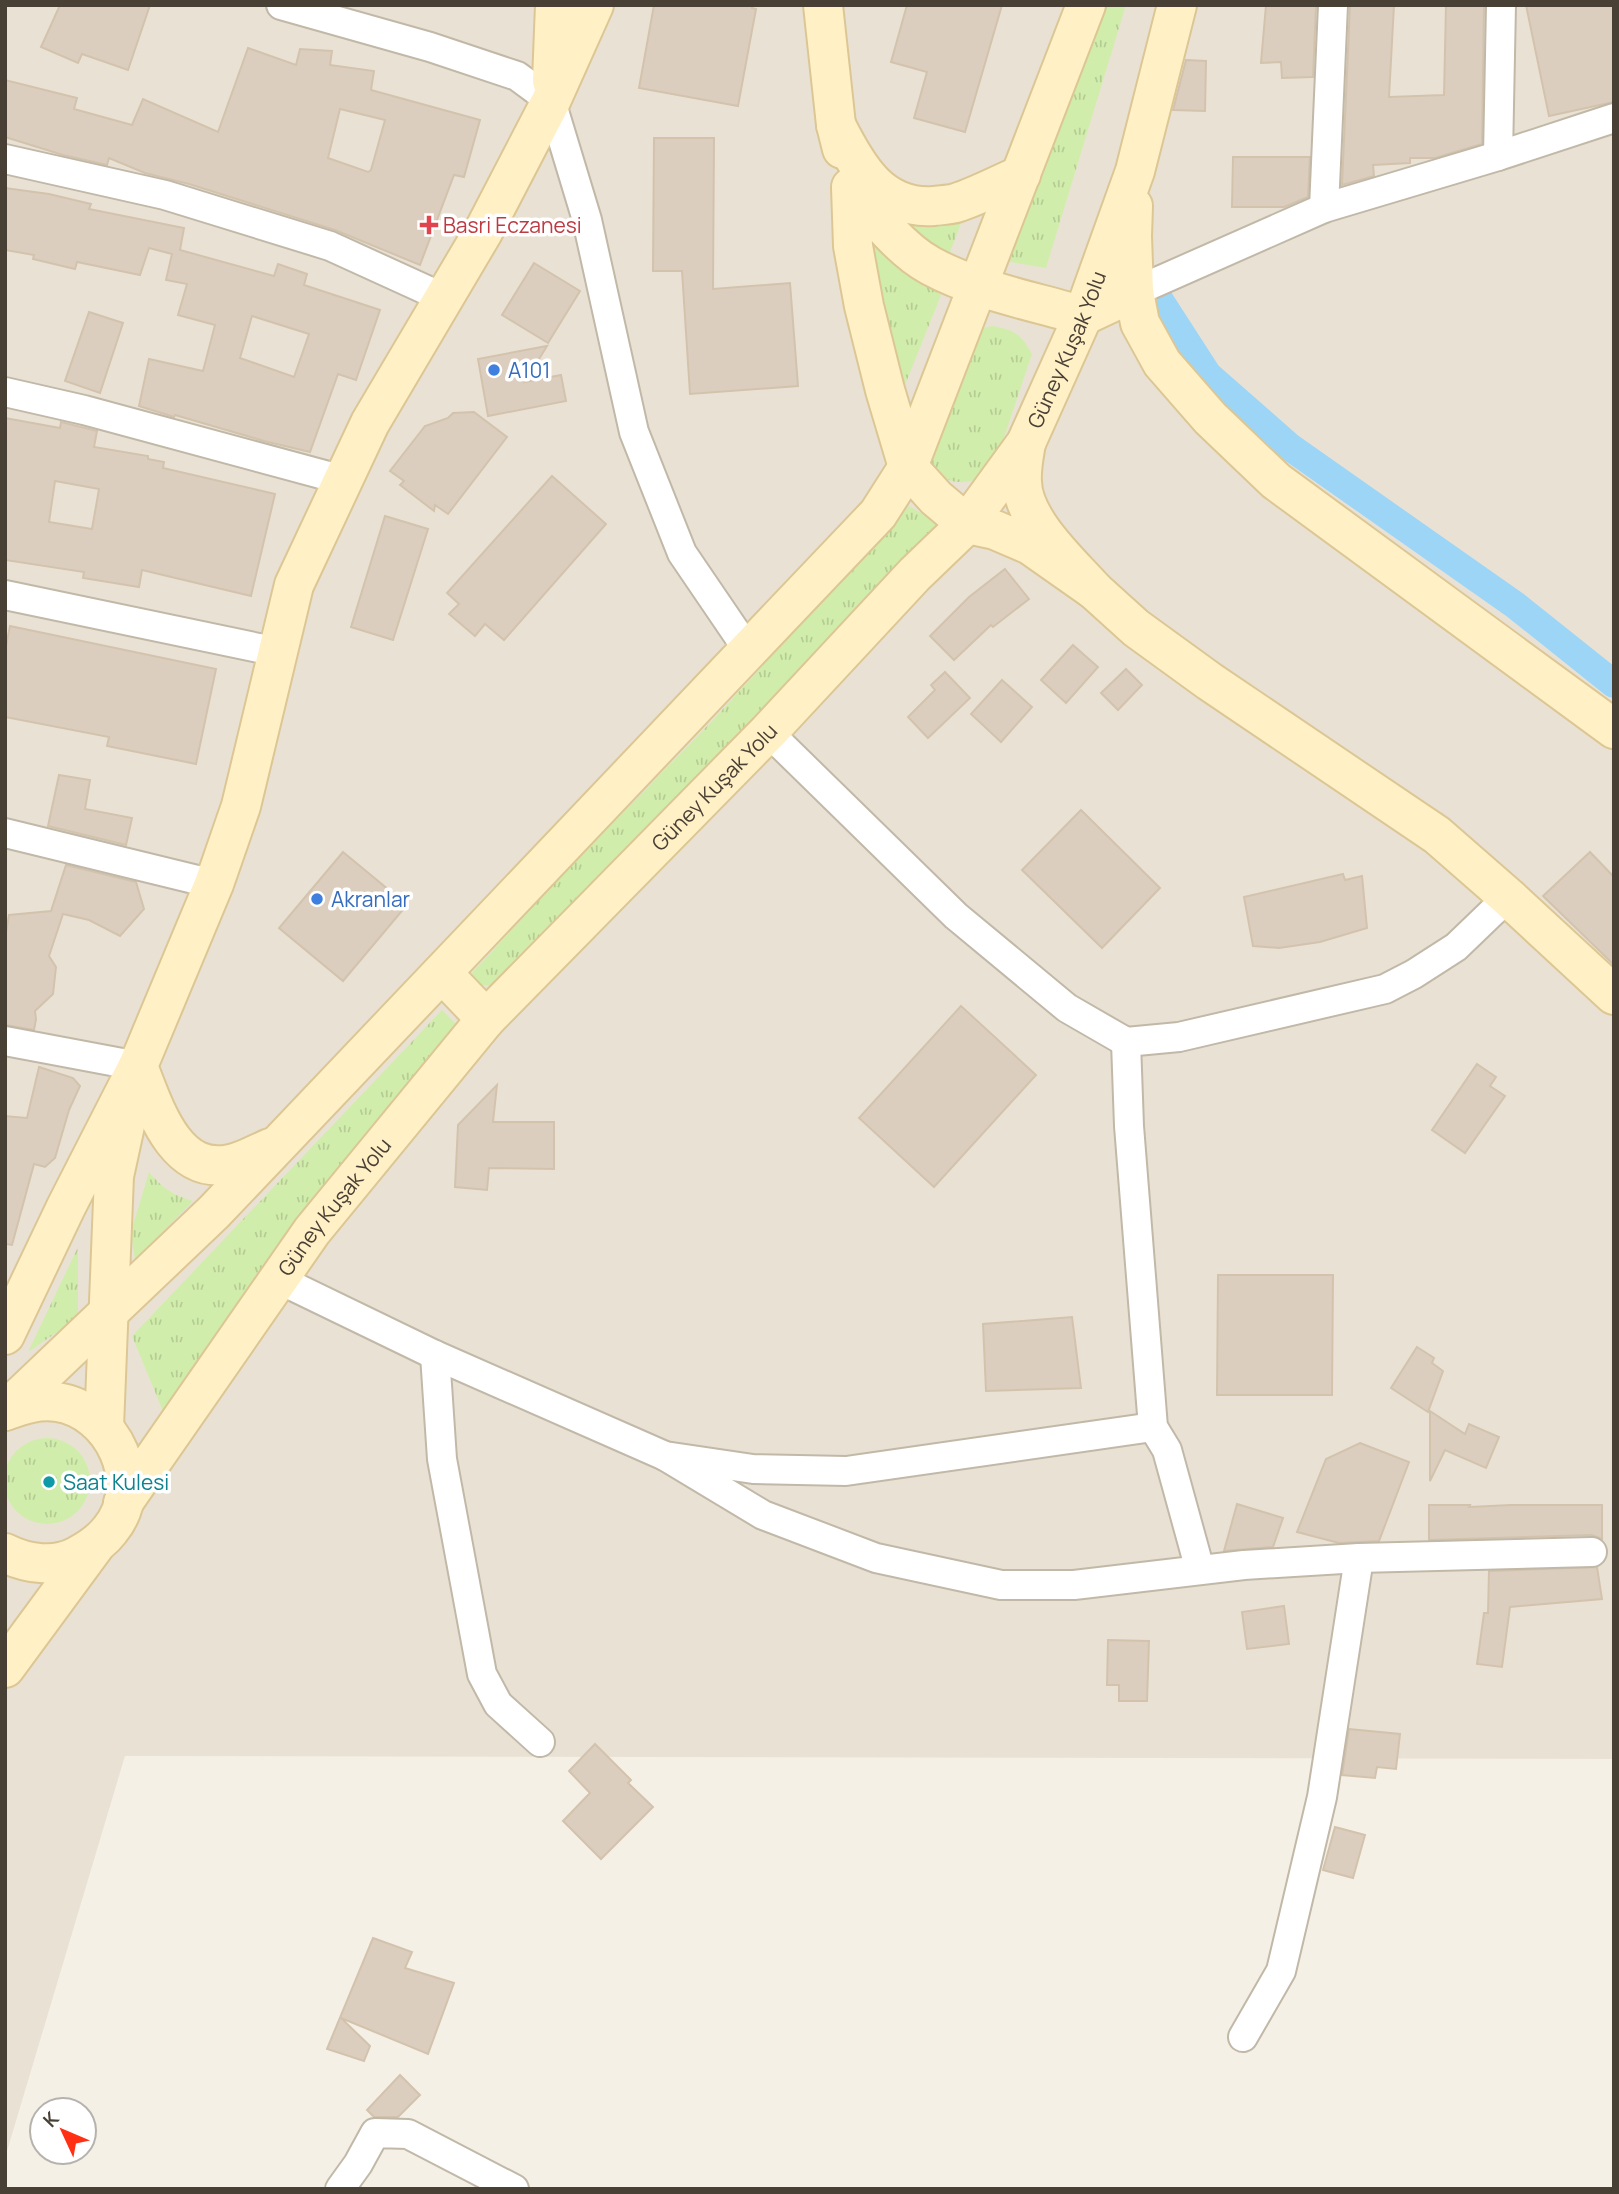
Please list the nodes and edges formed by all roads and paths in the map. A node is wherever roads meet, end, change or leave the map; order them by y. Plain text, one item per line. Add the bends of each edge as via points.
1 (281, 5) edge
2 (555, 5) edge
3 (594, 5) edge
4 (823, 5) edge
5 (1086, 5) edge
6 (1177, 5) edge
7 (1333, 5) edge
8 (1501, 5) edge
9 (551, 101) junction
10 (1614, 118) edge
11 (836, 125) junction
12 (1498, 156) junction
13 (5, 159) edge
14 (1135, 172) junction
15 (1021, 175) junction
16 (851, 187) junction
17 (1324, 208) junction
18 (979, 285) junction
19 (1134, 292) junction
20 (444, 298) junction
21 (1083, 316) junction
22 (5, 392) edge
23 (1026, 443) junction
24 (908, 467) junction
25 (343, 480) junction
26 (967, 524) junction
27 (1094, 590) junction
28 (5, 595) edge
29 (747, 650) junction
30 (278, 652) junction
31 (1614, 729) edge
32 (768, 732) junction
33 (5, 833) edge
34 (214, 884) junction
35 (1508, 897) junction
36 (442, 973) junction
37 (1614, 995) edge
38 (486, 1019) junction
39 (5, 1041) edge
40 (1126, 1042) junction
41 (138, 1066) junction
42 (280, 1144) junction
43 (278, 1279) junction
44 (14, 1294) edge
45 (109, 1312) junction
46 (5, 1335) edge
47 (435, 1355) junction
48 (5, 1411) edge
49 (104, 1427) junction
50 (1153, 1427) junction
51 (665, 1456) junction
52 (123, 1503) junction
53 (94, 1547) junction
54 (1592, 1552) dead end
55 (10, 1557) edge
56 (1359, 1558) junction
57 (1200, 1570) junction
58 (5, 1668) edge
59 (540, 1742) dead end
60 (1243, 2037) dead end
61 (340, 2189) edge
62 (514, 2189) edge

1 - 9 street via 517,75
2 - 9 main road
3 - 9 main road
4 - 11 main road
5 - 15 main road
6 - 14 main road, Güney Kuşak Yolu
7 - 17 street
8 - 12 street
9 - 20 main road
9 - 29 street via 587,220 634,432 682,553
10 - 12 street
11 - 15 main road via 853,160 877,188 917,207 953,204
11 - 16 main road
12 - 17 street
13 - 20 street via 165,195 330,246
14 - 19 main road
14 - 21 main road, Güney Kuşak Yolu
15 - 18 main road
16 - 18 main road via 900,241 929,265
16 - 24 main road via 853,246 864,306
17 - 19 street
18 - 21 main road
18 - 24 main road
19 - 21 main road
19 - 31 main road via 1140,323 1162,363 1210,418 1276,481
20 - 25 main road via 370,423
21 - 23 main road, Güney Kuşak Yolu
22 - 25 street
23 - 26 main road, Güney Kuşak Yolu
23 - 27 main road via 1021,483 1030,511 1050,542
24 - 26 main road
24 - 29 main road via 878,514
25 - 30 main road via 294,585
26 - 27 main road via 1030,545
26 - 32 main road, Güney Kuşak Yolu
27 - 35 main road via 1136,628 1209,681 1437,835
28 - 30 street
29 - 36 main road
30 - 34 main road via 241,806
32 - 38 main road, Güney Kuşak Yolu
32 - 40 street via 956,916 1067,1008
33 - 34 street
34 - 41 main road
35 - 37 main road
35 - 40 street via 1455,947 1385,989 1179,1037
36 - 38 main road
36 - 42 main road
38 - 43 main road, Güney Kuşak Yolu
39 - 41 street
40 - 50 street
41 - 42 main road via 163,1128 201,1164 230,1164
41 - 44 main road
41 - 45 main road via 114,1176
42 - 45 main road
43 - 47 street
43 - 52 main road, Güney Kuşak Yolu
44 - 46 main road
45 - 48 main road
45 - 49 main road
47 - 51 street
47 - 59 street via 442,1459 482,1674 498,1704
48 - 49 main road via 30,1402 57,1402 83,1410
49 - 52 main road via 119,1450 126,1476
50 - 51 street via 846,1471 753,1469
50 - 57 street via 1167,1450
51 - 57 street via 763,1515 876,1558 989,1583 1074,1585
52 - 53 main road, Güney Kuşak Yolu via 112,1528
53 - 55 main road via 70,1559 44,1564
53 - 58 main road, Güney Kuşak Yolu
54 - 56 street
56 - 57 street
56 - 60 street via 1322,1797 1281,1971
61 - 62 street via 375,2133 408,2134

